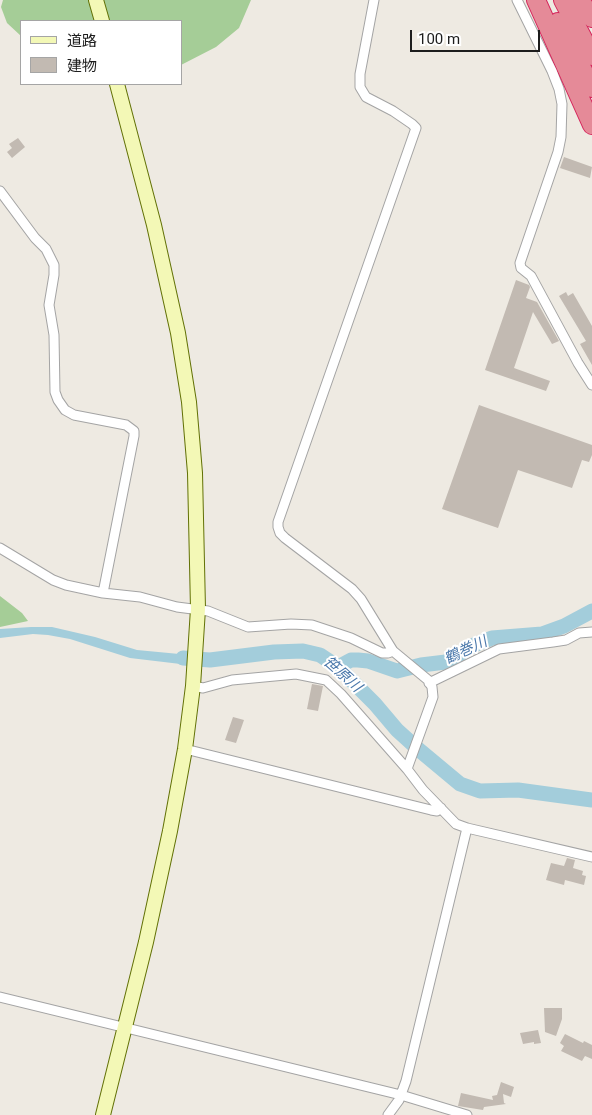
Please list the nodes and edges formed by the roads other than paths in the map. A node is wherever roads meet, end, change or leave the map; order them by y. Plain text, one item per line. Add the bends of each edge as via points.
1 (96, 0) edge
2 (374, 0) edge
3 (517, 0) edge
4 (536, 0) edge
5 (547, 0) edge
6 (563, 0) edge
7 (580, 0) edge
8 (592, 18) edge
9 (102, 20) edge
10 (592, 56) edge
11 (118, 85) edge
12 (592, 88) edge
13 (592, 125) edge
14 (0, 191) edge
15 (592, 385) edge
16 (0, 548) edge
17 (102, 593) junction
18 (198, 609) junction
19 (592, 632) edge
20 (395, 653) junction
21 (428, 682) junction
22 (193, 686) junction
23 (185, 749) junction
24 (407, 769) junction
25 (441, 808) junction
26 (467, 828) junction
27 (592, 857) edge
28 (0, 997) edge
29 (125, 1027) junction
30 (401, 1095) junction
31 (104, 1115) edge
32 (388, 1115) edge
33 (467, 1115) edge

1 - 9 street
2 - 20 street via 360,87 366,97 416,128 278,527 285,538 361,599
3 - 15 street via 560,89 562,104 558,152 520,263 531,276
4 - 13 highway
5 - 12 highway
6 - 10 highway
7 - 8 highway
11 - 18 street via 154,225 178,333 189,402 195,473
14 - 17 street via 46,249 54,265 49,304 58,400 74,415 126,425 134,431
16 - 17 street via 53,580
17 - 18 street
18 - 20 street via 248,626 312,625 382,653
18 - 22 street
19 - 21 street via 579,632 566,640 499,649
20 - 21 street
21 - 24 street via 433,697
22 - 23 street
22 - 24 street via 203,688 232,680 296,674 320,678 341,694
23 - 25 street via 431,810
23 - 29 street via 170,831
24 - 25 street
25 - 26 street via 456,824
26 - 27 street
26 - 30 street
28 - 29 street
29 - 30 street
29 - 31 street
30 - 32 street
30 - 33 street

